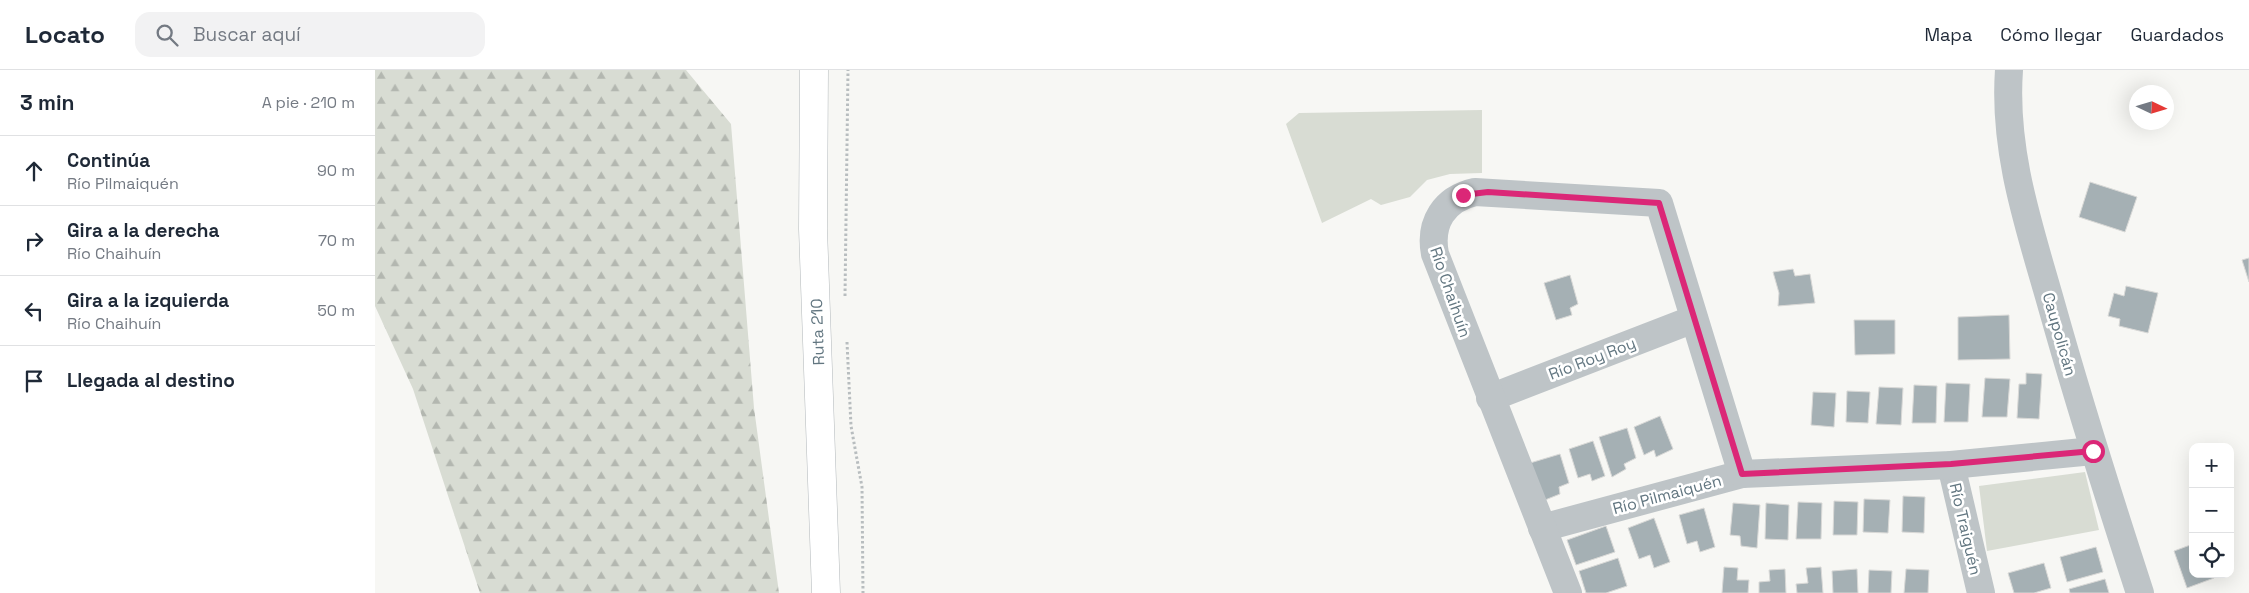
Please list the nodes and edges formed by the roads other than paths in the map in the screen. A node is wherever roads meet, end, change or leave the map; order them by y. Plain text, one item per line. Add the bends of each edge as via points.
1 (814, 70) edge
2 (2009, 70) edge
3 (1694, 319) junction
4 (1490, 398) junction
5 (2093, 451) junction
6 (1951, 464) junction
7 (1742, 474) junction
8 (1542, 528) junction
9 (826, 593) edge
10 (1568, 593) edge
11 (1981, 593) edge
12 (2140, 593) edge

1 - 9 main road, Ruta 210 via 813,229
2 - 5 street, Caupolicán via 2008,126 2019,192
3 - 4 street, Río Roy Roy
3 - 4 street, Río Chaihuín via 1659,203 1488,192 1463,195 1443,210 1433,231 1433,243
3 - 7 street, Río Chaihuín
4 - 8 street, Río Chaihuín
5 - 6 street, Río Pilmaiquén
5 - 12 street, Caupolicán
6 - 7 street, Río Pilmaiquén
6 - 11 street, Río Traiguén
7 - 8 street, Río Pilmaiquén
8 - 10 street, Río Chaihuín

